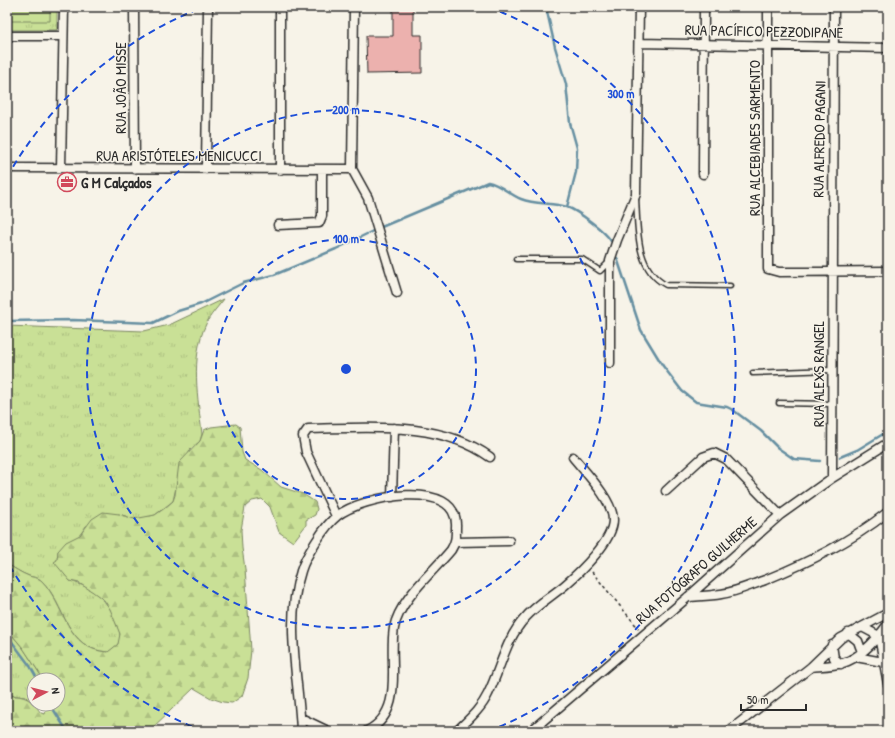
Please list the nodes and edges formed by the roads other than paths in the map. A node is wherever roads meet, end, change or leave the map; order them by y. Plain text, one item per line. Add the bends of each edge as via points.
1 (64, 7) edge
2 (134, 7) edge
3 (208, 7) edge
4 (280, 7) edge
5 (354, 7) edge
6 (639, 7) edge
7 (704, 7) edge
8 (768, 7) edge
9 (834, 7) edge
10 (7, 36) edge
11 (63, 36) junction
12 (639, 43) junction
13 (704, 44) junction
14 (767, 45) junction
15 (834, 46) junction
16 (888, 48) edge
17 (7, 168) edge
18 (61, 168) junction
19 (135, 169) junction
20 (206, 169) junction
21 (352, 169) junction
22 (280, 170) junction
23 (322, 170) junction
24 (703, 174) dead end
25 (636, 194) junction
26 (278, 225) dead end
27 (516, 260) dead end
28 (610, 261) junction
29 (832, 271) junction
30 (888, 271) edge
31 (730, 286) dead end
32 (396, 293) dead end
33 (610, 363) dead end
34 (832, 370) junction
35 (753, 373) dead end
36 (779, 404) dead end
37 (832, 404) junction
38 (394, 428) junction
39 (888, 443) edge
40 (490, 457) dead end
41 (573, 457) dead end
42 (832, 478) junction
43 (666, 491) dead end
44 (392, 497) junction
45 (888, 512) edge
46 (780, 515) junction
47 (336, 516) junction
48 (509, 541) dead end
49 (456, 542) junction
50 (688, 597) junction
51 (888, 613) edge
52 (888, 624) edge
53 (862, 626) junction
54 (848, 633) junction
55 (879, 636) junction
56 (832, 645) junction
57 (859, 655) junction
58 (883, 662) junction
59 (841, 664) junction
60 (811, 667) junction
61 (888, 684) edge
62 (301, 718) junction
63 (301, 731) edge
64 (328, 731) edge
65 (367, 731) edge
66 (456, 731) edge
67 (531, 731) edge
68 (729, 731) edge

1 - 11 street
2 - 19 street, RUA JOÃO MISSE
3 - 20 street
4 - 22 street
5 - 21 street
6 - 12 street
7 - 13 street
8 - 14 street, RUA ALCEBIADES SARMENTO
9 - 15 street, RUA ALFREDO PAGANI
10 - 11 street
11 - 18 street
12 - 13 street, RUA PACÍFICO PEZZODIPANE
12 - 25 street
13 - 14 street, RUA PACÍFICO PEZZODIPANE
13 - 24 street
14 - 15 street, RUA PACÍFICO PEZZODIPANE
14 - 29 street, RUA ALCEBIADES SARMENTO via 768,269 779,272
15 - 16 street, RUA PACÍFICO PEZZODIPANE
15 - 29 street, RUA ALFREDO PAGANI
17 - 18 street, RUA ARISTÓTELES MENICUCCI
18 - 19 street, RUA ARISTÓTELES MENICUCCI
19 - 20 street, RUA ARISTÓTELES MENICUCCI
20 - 22 street, RUA ARISTÓTELES MENICUCCI
21 - 23 street, RUA ARISTÓTELES MENICUCCI
21 - 32 street via 364,187
22 - 23 street, RUA ARISTÓTELES MENICUCCI
23 - 26 street via 322,216 319,223
25 - 28 street
25 - 31 lane via 639,240 651,275 666,285
27 - 28 lane via 582,259 600,270
28 - 33 street
29 - 30 street
29 - 34 street, RUA ALEXS RANGEL
34 - 35 lane
34 - 37 street, RUA ALEXS RANGEL
36 - 37 lane
37 - 42 street, RUA ALEXS RANGEL
38 - 40 street via 455,438
38 - 44 street
38 - 47 street via 308,429 304,432 302,436 306,452
39 - 42 street, RUA FOTÓGRAFO GUILHERME
41 - 66 street via 601,492 612,513 613,521 606,541 566,584 525,617 512,634 488,695
42 - 46 street, RUA FOTÓGRAFO GUILHERME
43 - 46 street via 703,457 714,453 726,459
44 - 47 street via 351,507
44 - 49 street via 425,496 446,502 457,518
45 - 50 street via 845,542 804,564 728,593
46 - 50 street, RUA FOTÓGRAFO GUILHERME
47 - 62 street via 311,549 301,571 294,598 293,639
48 - 49 street
49 - 65 street via 402,608 394,627 392,642 394,689 391,703 381,719
50 - 67 street, RUA FOTÓGRAFO GUILHERME
51 - 53 street
52 - 55 street
53 - 54 street
53 - 55 street
54 - 56 street
54 - 57 street via 858,641
55 - 57 street
55 - 58 street
56 - 59 street via 834,658
56 - 60 street
57 - 58 street
57 - 59 street
58 - 61 street
59 - 60 street
60 - 68 street
62 - 63 street
62 - 64 street

